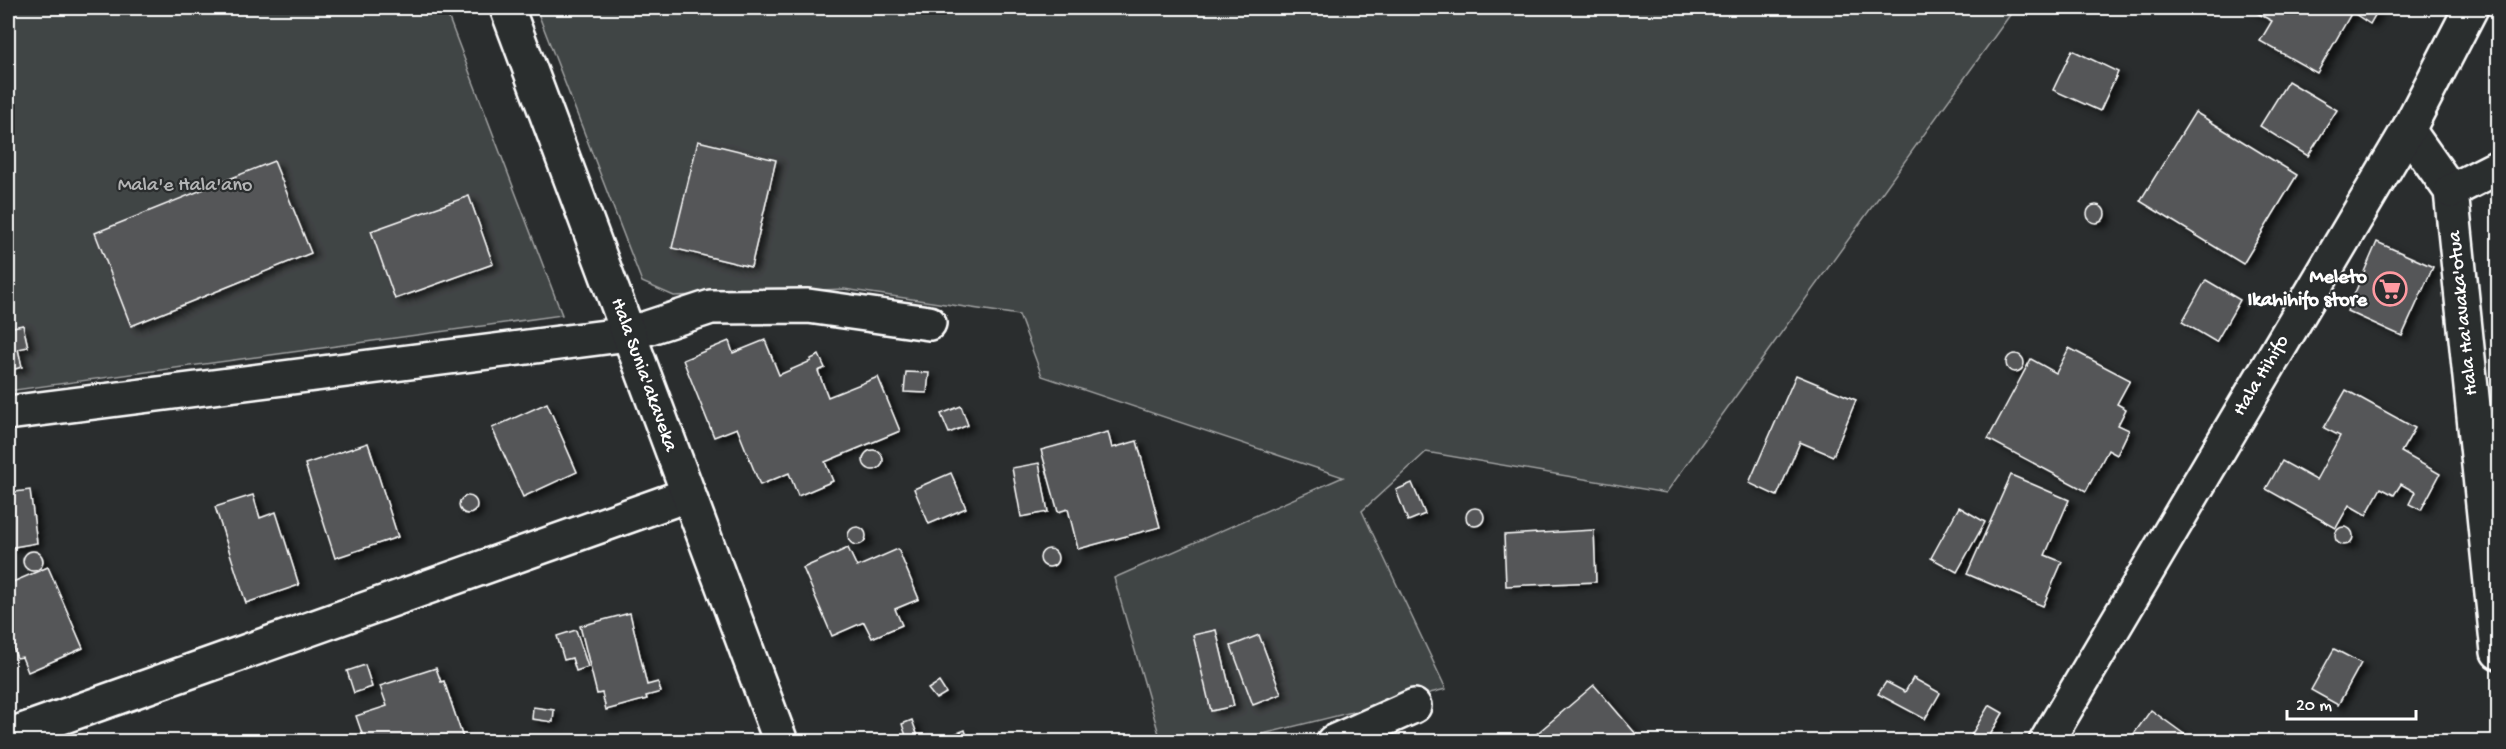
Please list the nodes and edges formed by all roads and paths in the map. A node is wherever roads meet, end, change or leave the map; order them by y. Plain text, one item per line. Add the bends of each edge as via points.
1 (507, 8) edge
2 (2471, 8) edge
3 (2408, 130) junction
4 (2499, 167) edge
5 (2451, 191) junction
6 (929, 323) dead end
7 (629, 334) junction
8 (8, 412) edge
9 (687, 495) junction
10 (2499, 652) edge
11 (1414, 706) dead end
12 (8, 736) edge
13 (781, 741) edge
14 (1333, 741) edge
15 (2046, 741) edge

1 - 7 street, Hala Sunia'akaveka
2 - 3 street, Hala Hihifo
3 - 5 street, Hala Ha'avaka'otua
3 - 15 street, Hala Hihifo
4 - 5 street
5 - 10 street, Hala Ha'avaka'otua
6 - 7 street via 808,306 711,308
7 - 8 street
7 - 9 street, Hala Sunia'akaveka
9 - 12 street
9 - 13 street, Hala Sunia'akaveka
11 - 14 street

